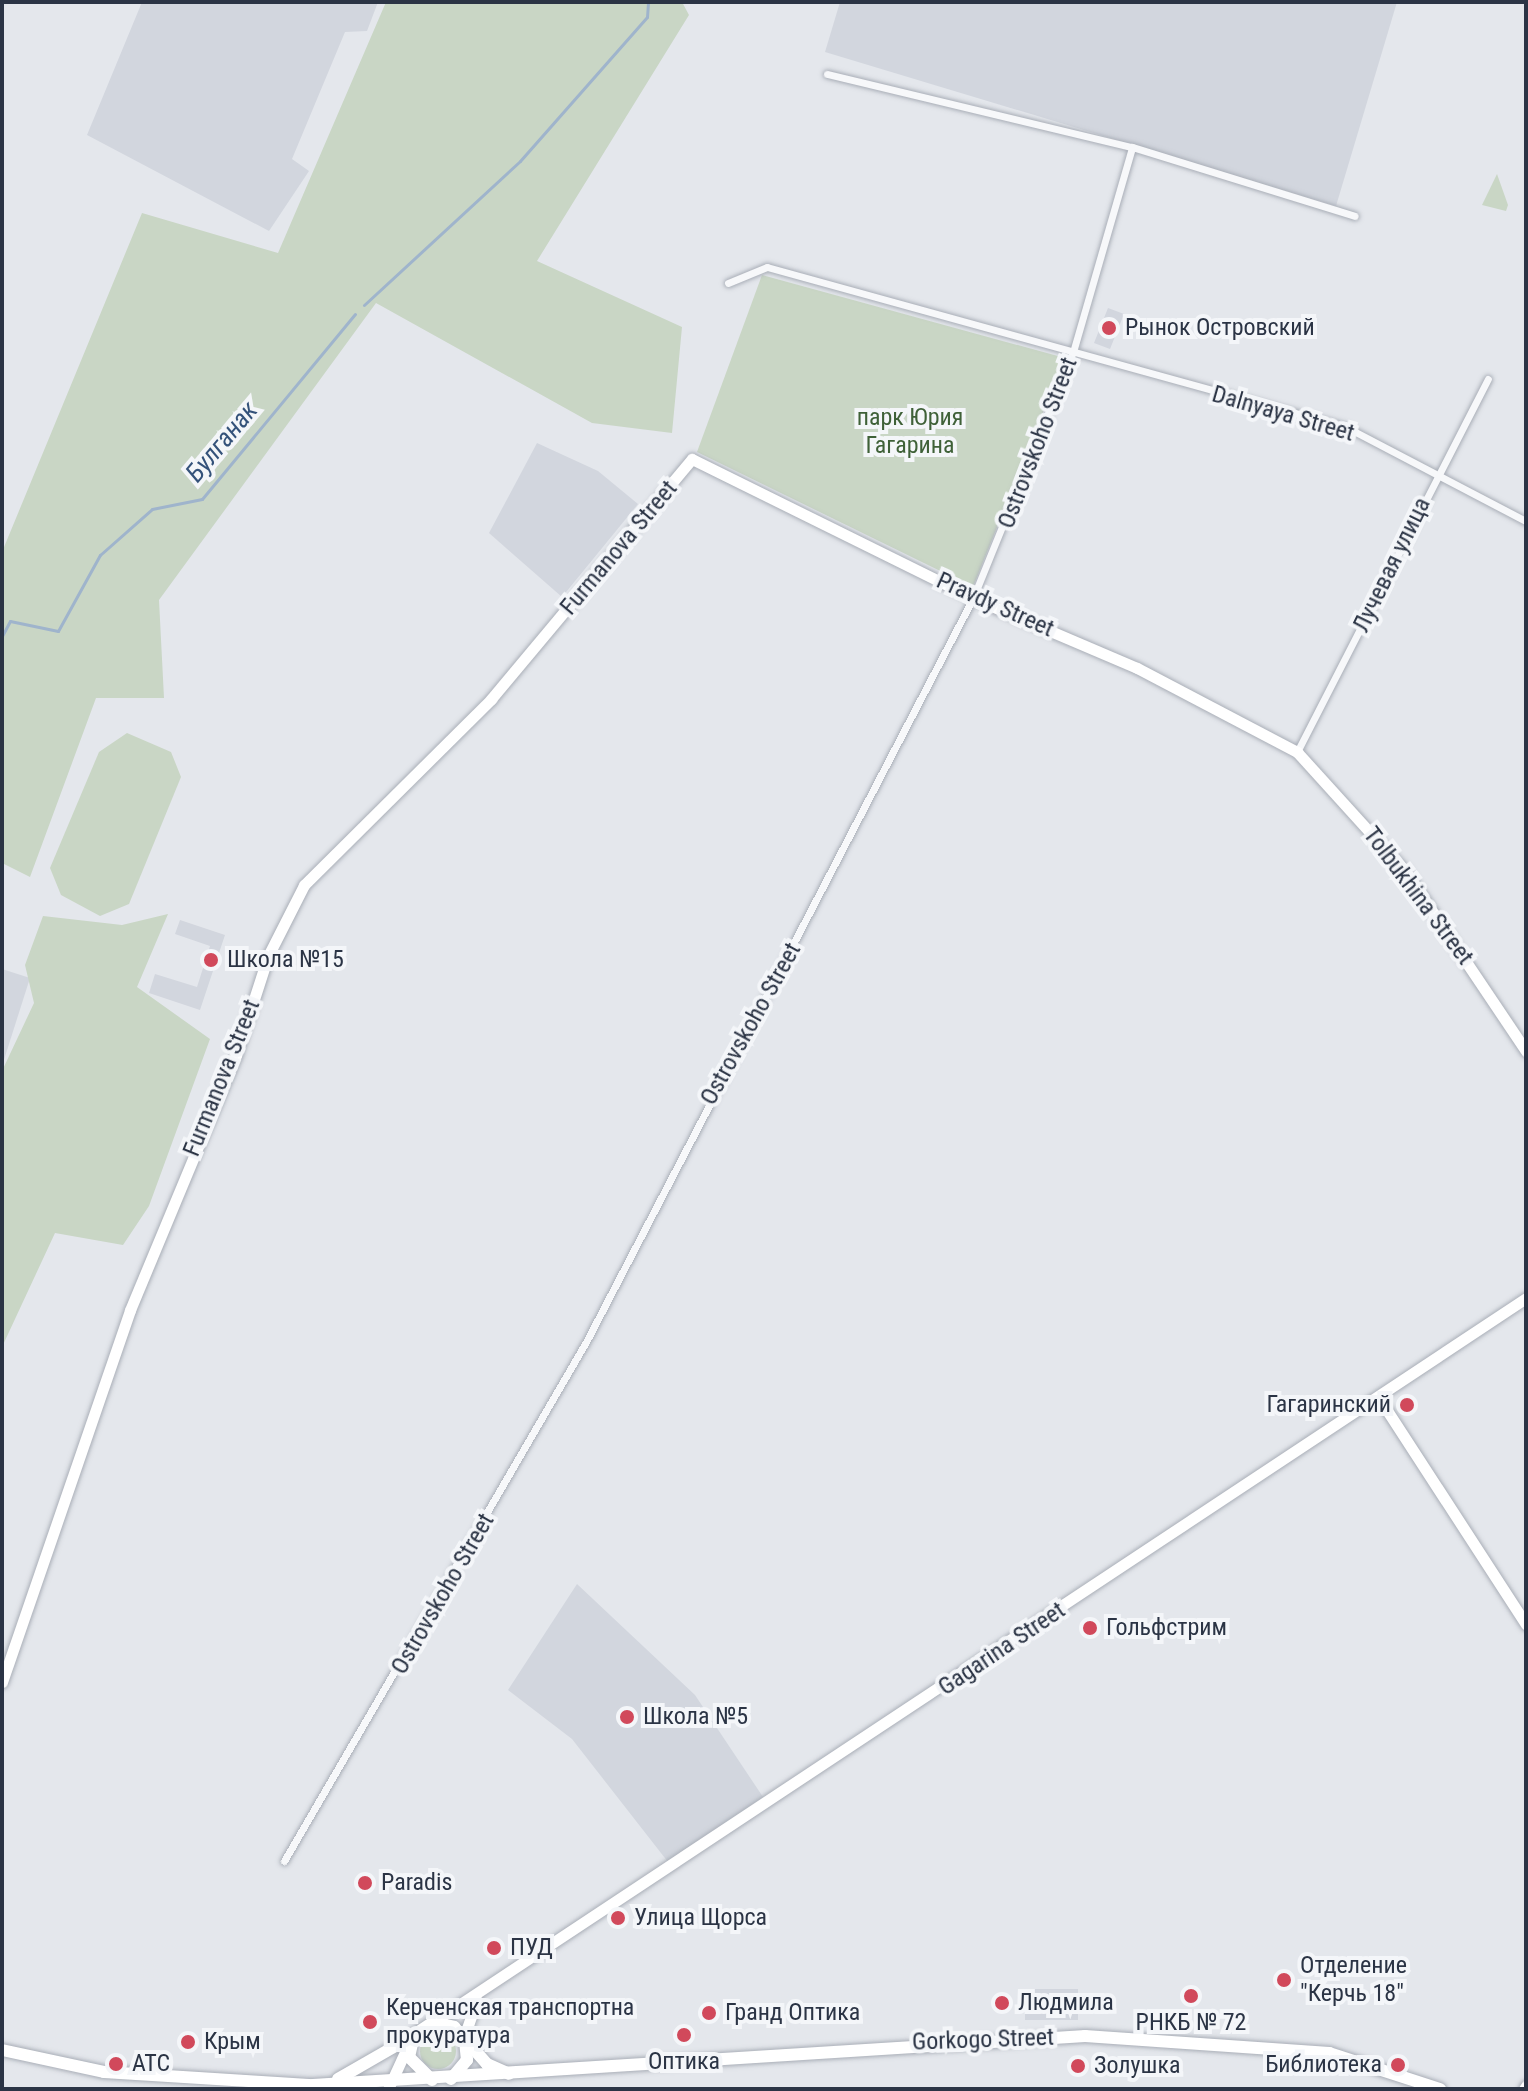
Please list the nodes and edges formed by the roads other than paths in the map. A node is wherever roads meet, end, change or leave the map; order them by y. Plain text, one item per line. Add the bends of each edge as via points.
1 (827, 74) dead end
2 (1132, 147) junction
3 (1355, 216) dead end
4 (728, 283) dead end
5 (1073, 352) junction
6 (1488, 379) dead end
7 (692, 459) joint
8 (1438, 473) junction
9 (1526, 521) edge
10 (973, 598) junction
11 (1297, 752) junction
12 (1526, 1051) edge
13 (1526, 1298) edge
14 (1379, 1398) junction
15 (1526, 1624) edge
16 (2, 1682) edge
17 (284, 1861) dead end
18 (477, 2000) junction
19 (433, 2022) junction
20 (414, 2035) junction
21 (464, 2037) junction
22 (2, 2050) edge
23 (521, 2075) junction
24 (449, 2080) junction
25 (434, 2081) junction
26 (313, 2085) junction
27 (388, 2086) edge
28 (1440, 2089) edge

1 - 2 street
2 - 3 street
2 - 5 street, Ostrovskoho Street
4 - 5 street, Dalnyaya Street via 767,267
5 - 8 street, Dalnyaya Street via 1346,427
5 - 10 street, Ostrovskoho Street
6 - 8 street, Лучевая улица
7 - 10 main road, Pravdy Street
7 - 16 main road, Furmanova Street via 491,699 304,885 268,956 236,1055 130,1310
8 - 9 street, Dalnyaya Street
8 - 11 street, Лучевая улица
10 - 11 main road, Pravdy Street via 1137,668
10 - 17 street, Ostrovskoho Street via 586,1342
11 - 12 main road, Tolbukhina Street via 1405,871
13 - 14 main road, Gagarina Street
14 - 15 main road
14 - 18 main road, Gagarina Street
18 - 19 main road, Gagarina Street
18 - 21 main road
19 - 20 main road
19 - 21 main road
20 - 25 main road via 410,2061
20 - 26 main road, Gorkogo Street via 356,2074
20 - 27 main road
21 - 23 main road, Gorkogo Street via 487,2064
21 - 24 main road via 467,2060
22 - 26 main road, Gorkogo Street via 104,2072
23 - 24 main road, Gorkogo Street
23 - 28 main road, Gorkogo Street via 936,2040 1085,2036 1329,2053
24 - 25 main road, Gorkogo Street
25 - 27 main road, Gorkogo Street
26 - 27 main road, Gorkogo Street

